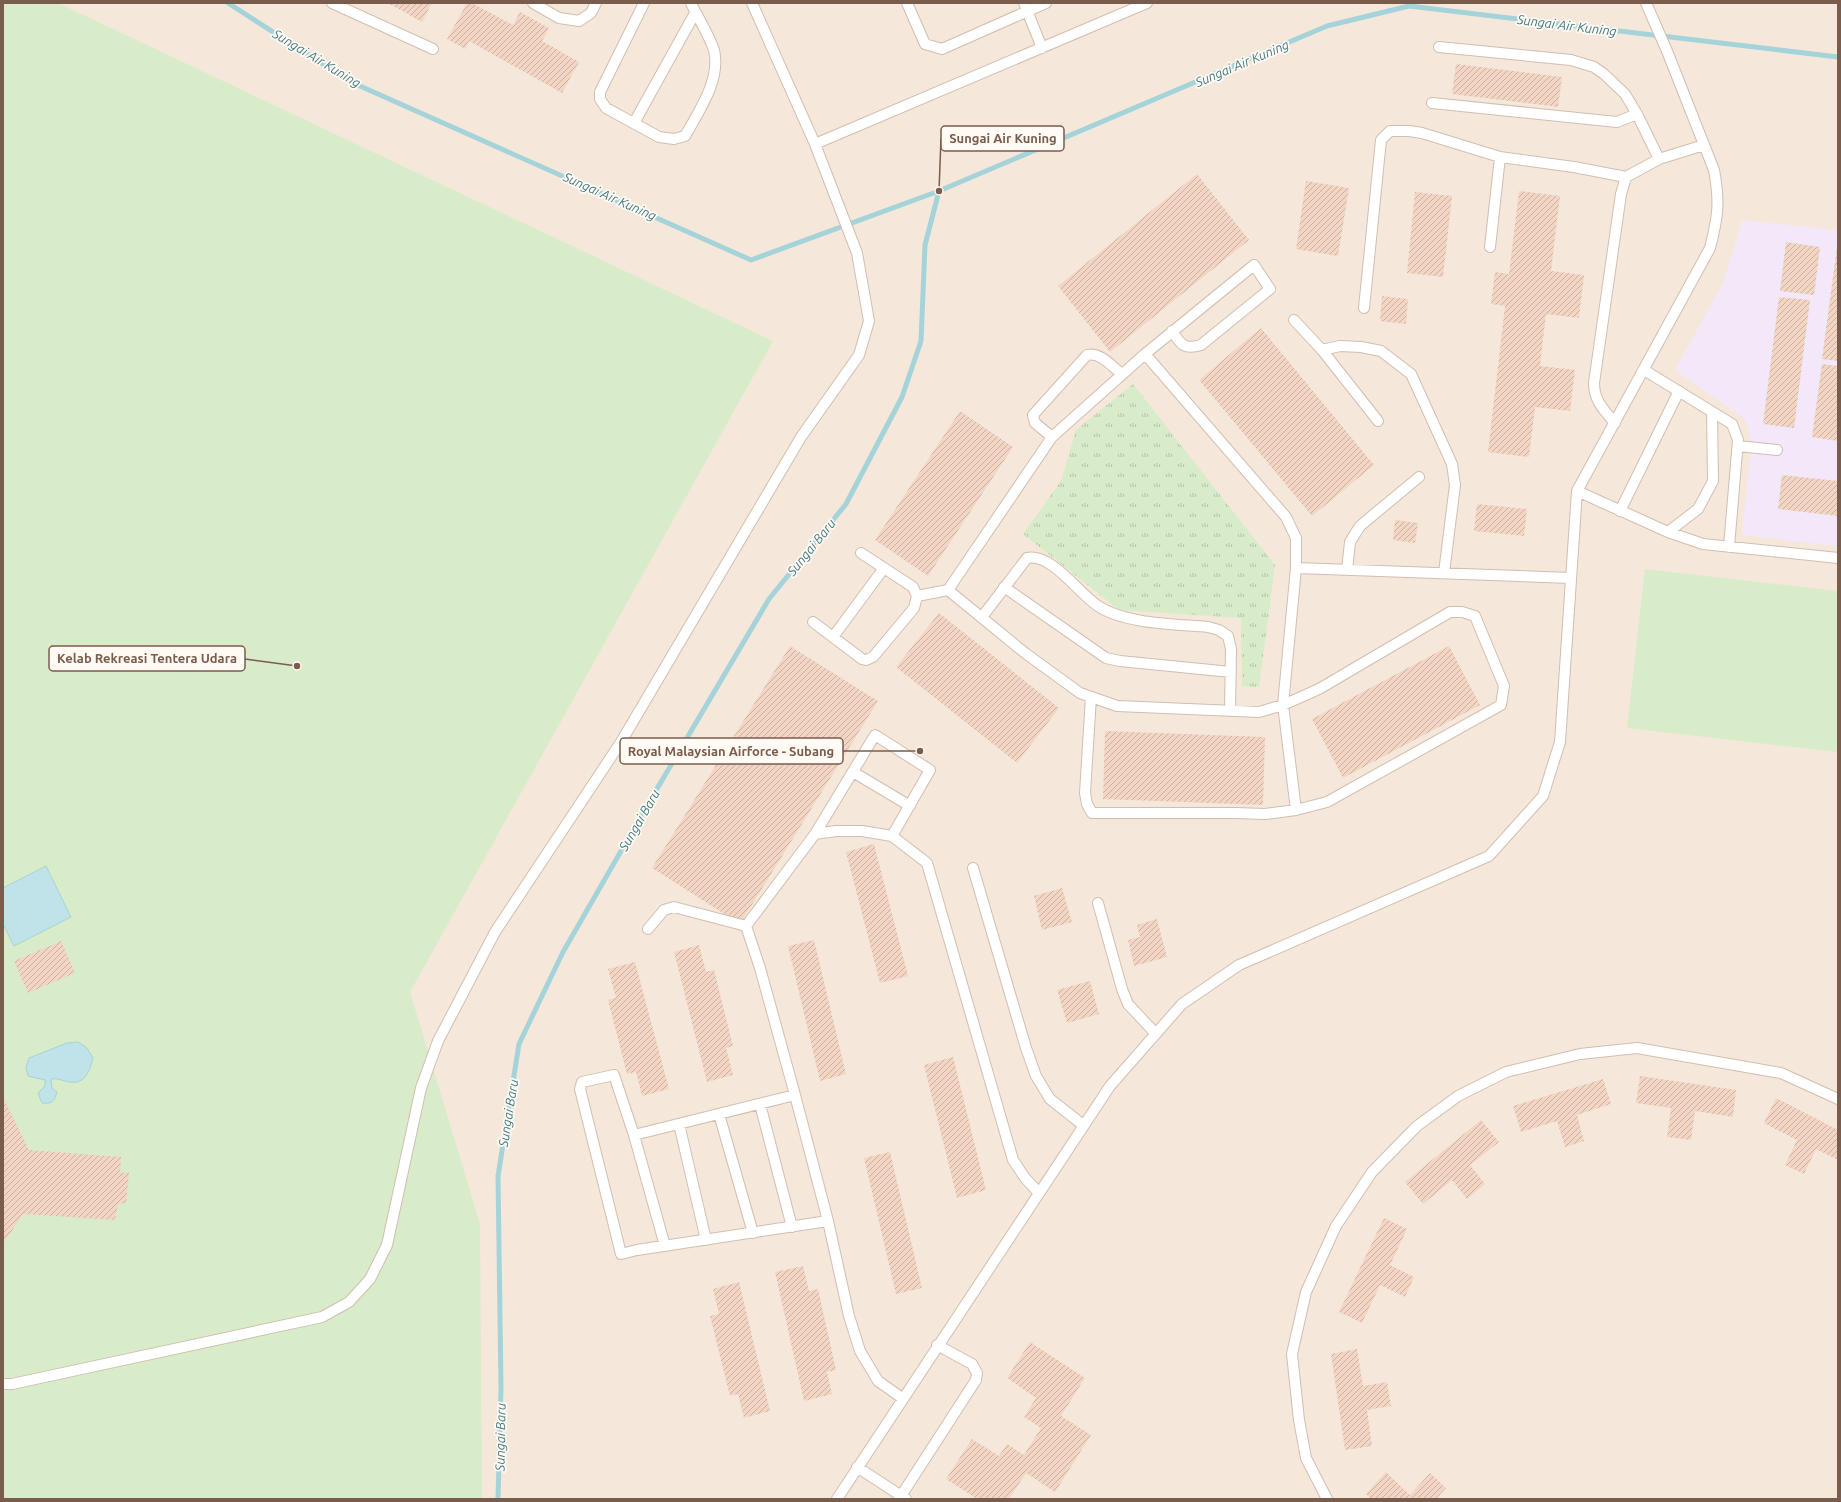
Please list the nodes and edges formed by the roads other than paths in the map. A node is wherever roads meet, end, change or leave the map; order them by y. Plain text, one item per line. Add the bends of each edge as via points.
1 (332, 3) edge
2 (533, 3) edge
3 (596, 3) edge
4 (644, 3) edge
5 (691, 3) edge
6 (752, 3) edge
7 (907, 3) edge
8 (1046, 3) edge
9 (1147, 3) edge
10 (1646, 3) edge
11 (1025, 7) edge
12 (695, 12) junction
13 (1439, 47) dead end
14 (1042, 48) junction
15 (433, 49) dead end
16 (1432, 103) dead end
17 (1637, 114) junction
18 (634, 123) junction
19 (815, 144) junction
20 (1704, 145) junction
21 (1500, 157) junction
22 (1659, 159) junction
23 (1626, 177) junction
24 (1490, 247) dead end
25 (1364, 308) dead end
26 (1294, 320) dead end
27 (1172, 331) junction
28 (1322, 350) junction
29 (1145, 354) junction
30 (1644, 370) junction
31 (1122, 374) junction
32 (1679, 391) junction
33 (1712, 412) junction
34 (1378, 421) dead end
35 (1615, 423) junction
36 (1052, 437) junction
37 (1738, 446) junction
38 (1777, 450) dead end
39 (1419, 477) dead end
40 (1577, 491) junction
41 (1620, 511) junction
42 (1668, 532) junction
43 (1730, 546) junction
44 (861, 553) dead end
45 (1838, 558) edge
46 (884, 568) junction
47 (1296, 568) junction
48 (1347, 570) junction
49 (1444, 574) junction
50 (1571, 578) junction
51 (1004, 587) junction
52 (948, 590) junction
53 (917, 596) junction
54 (982, 617) junction
55 (813, 622) dead end
56 (833, 638) junction
57 (1231, 672) junction
58 (1091, 697) junction
59 (1283, 705) junction
60 (1230, 711) junction
61 (853, 772) junction
62 (910, 806) junction
63 (1296, 810) junction
64 (815, 834) junction
65 (892, 836) junction
66 (973, 868) dead end
67 (1098, 903) dead end
68 (746, 926) junction
69 (648, 929) dead end
70 (1156, 1034) junction
71 (795, 1095) junction
72 (1838, 1099) edge
73 (760, 1104) junction
74 (719, 1114) junction
75 (679, 1124) junction
76 (1083, 1125) junction
77 (634, 1136) junction
78 (1038, 1192) junction
79 (828, 1221) junction
80 (792, 1227) junction
81 (752, 1233) junction
82 (706, 1240) junction
83 (665, 1246) junction
84 (937, 1345) junction
85 (3, 1384) edge
86 (902, 1398) junction
87 (857, 1467) junction
88 (902, 1498) edge
89 (837, 1499) edge
90 (1327, 1499) edge

1 - 15 lane
2 - 3 lane via 559,18 579,21 591,13
4 - 18 lane via 600,92 600,99 606,108
5 - 12 lane
6 - 19 lane
7 - 11 lane via 925,44 942,49
8 - 11 lane
9 - 14 lane
10 - 20 lane
11 - 14 lane
12 - 18 lane
12 - 18 lane via 714,50 715,66 708,97 685,136 674,139 659,136
13 - 17 lane via 1571,60 1594,67 1625,94
14 - 19 lane
16 - 17 lane via 1617,122
17 - 22 lane
19 - 85 lane via 857,252 869,321 859,355 801,437 621,742 491,938 438,1041 421,1088 387,1245 370,1278 350,1302 322,1317
20 - 22 lane
20 - 30 lane via 1714,170 1717,190 1717,218 1710,248
21 - 23 lane
21 - 24 lane
21 - 25 lane via 1409,131 1390,131 1381,140
22 - 23 lane
23 - 35 lane via 1621,194 1594,383 1596,399
26 - 28 lane
27 - 27 lane via 1181,344 1191,348 1201,345 1270,289 1254,265
27 - 29 lane
28 - 34 lane
28 - 49 lane via 1340,346 1381,351 1411,374 1452,464 1455,485
29 - 31 lane
29 - 47 lane via 1286,517 1296,538
30 - 32 lane
30 - 35 lane
31 - 36 lane
31 - 36 lane via 1100,356 1086,355 1033,415 1035,423
32 - 33 lane
32 - 41 lane
33 - 37 lane via 1732,424
33 - 42 lane via 1713,481 1698,510
35 - 40 lane
36 - 52 lane
37 - 38 lane
37 - 43 lane
39 - 48 lane via 1360,526 1350,542
40 - 41 lane
40 - 50 lane
41 - 42 lane
42 - 43 lane via 1703,544
43 - 45 lane
44 - 46 lane
46 - 53 lane via 913,587
46 - 56 lane
47 - 48 lane
47 - 59 lane
48 - 49 lane
49 - 50 lane
50 - 70 lane via 1560,742 1543,796 1489,856 1240,965 1182,1004
51 - 54 lane
51 - 57 lane via 1106,658
51 - 57 lane via 1027,558 1035,556 1048,562 1111,614 1219,630 1228,636
52 - 53 lane
52 - 54 lane
53 - 56 lane via 914,608 873,657 862,659
54 - 58 lane via 1025,653 1080,693
55 - 56 lane
57 - 60 lane
58 - 60 lane via 1117,706
58 - 63 lane via 1085,793 1092,813 1265,814
59 - 60 lane via 1259,712
59 - 63 lane
59 - 63 lane via 1319,689 1450,612 1475,616 1504,686 1501,704 1327,802
61 - 62 lane
61 - 62 lane via 875,735 930,770
61 - 64 lane
62 - 65 lane
64 - 65 lane via 862,831
64 - 68 lane
65 - 78 lane via 927,863 1014,1160
66 - 76 lane via 1036,1076 1050,1099
67 - 70 lane via 1128,1004
68 - 69 lane via 674,907 664,910
68 - 71 lane
70 - 76 lane via 1110,1086
71 - 73 lane
71 - 79 lane
72 - 90 lane via 1780,1073 1637,1048 1580,1054 1506,1072 1458,1096 1417,1126 1372,1172 1336,1226 1306,1292 1292,1354 1306,1458
73 - 74 lane
73 - 80 lane
74 - 75 lane
74 - 81 lane
75 - 77 lane
75 - 82 lane
76 - 78 lane
77 - 83 lane
77 - 83 lane via 614,1075 582,1082 580,1089 621,1254
78 - 84 lane
79 - 80 lane
79 - 86 lane via 849,1316 860,1351 878,1381
80 - 81 lane
81 - 82 lane
82 - 83 lane
84 - 86 lane
84 - 88 lane via 972,1364 977,1373 976,1380
86 - 87 lane
87 - 88 lane
87 - 89 lane

